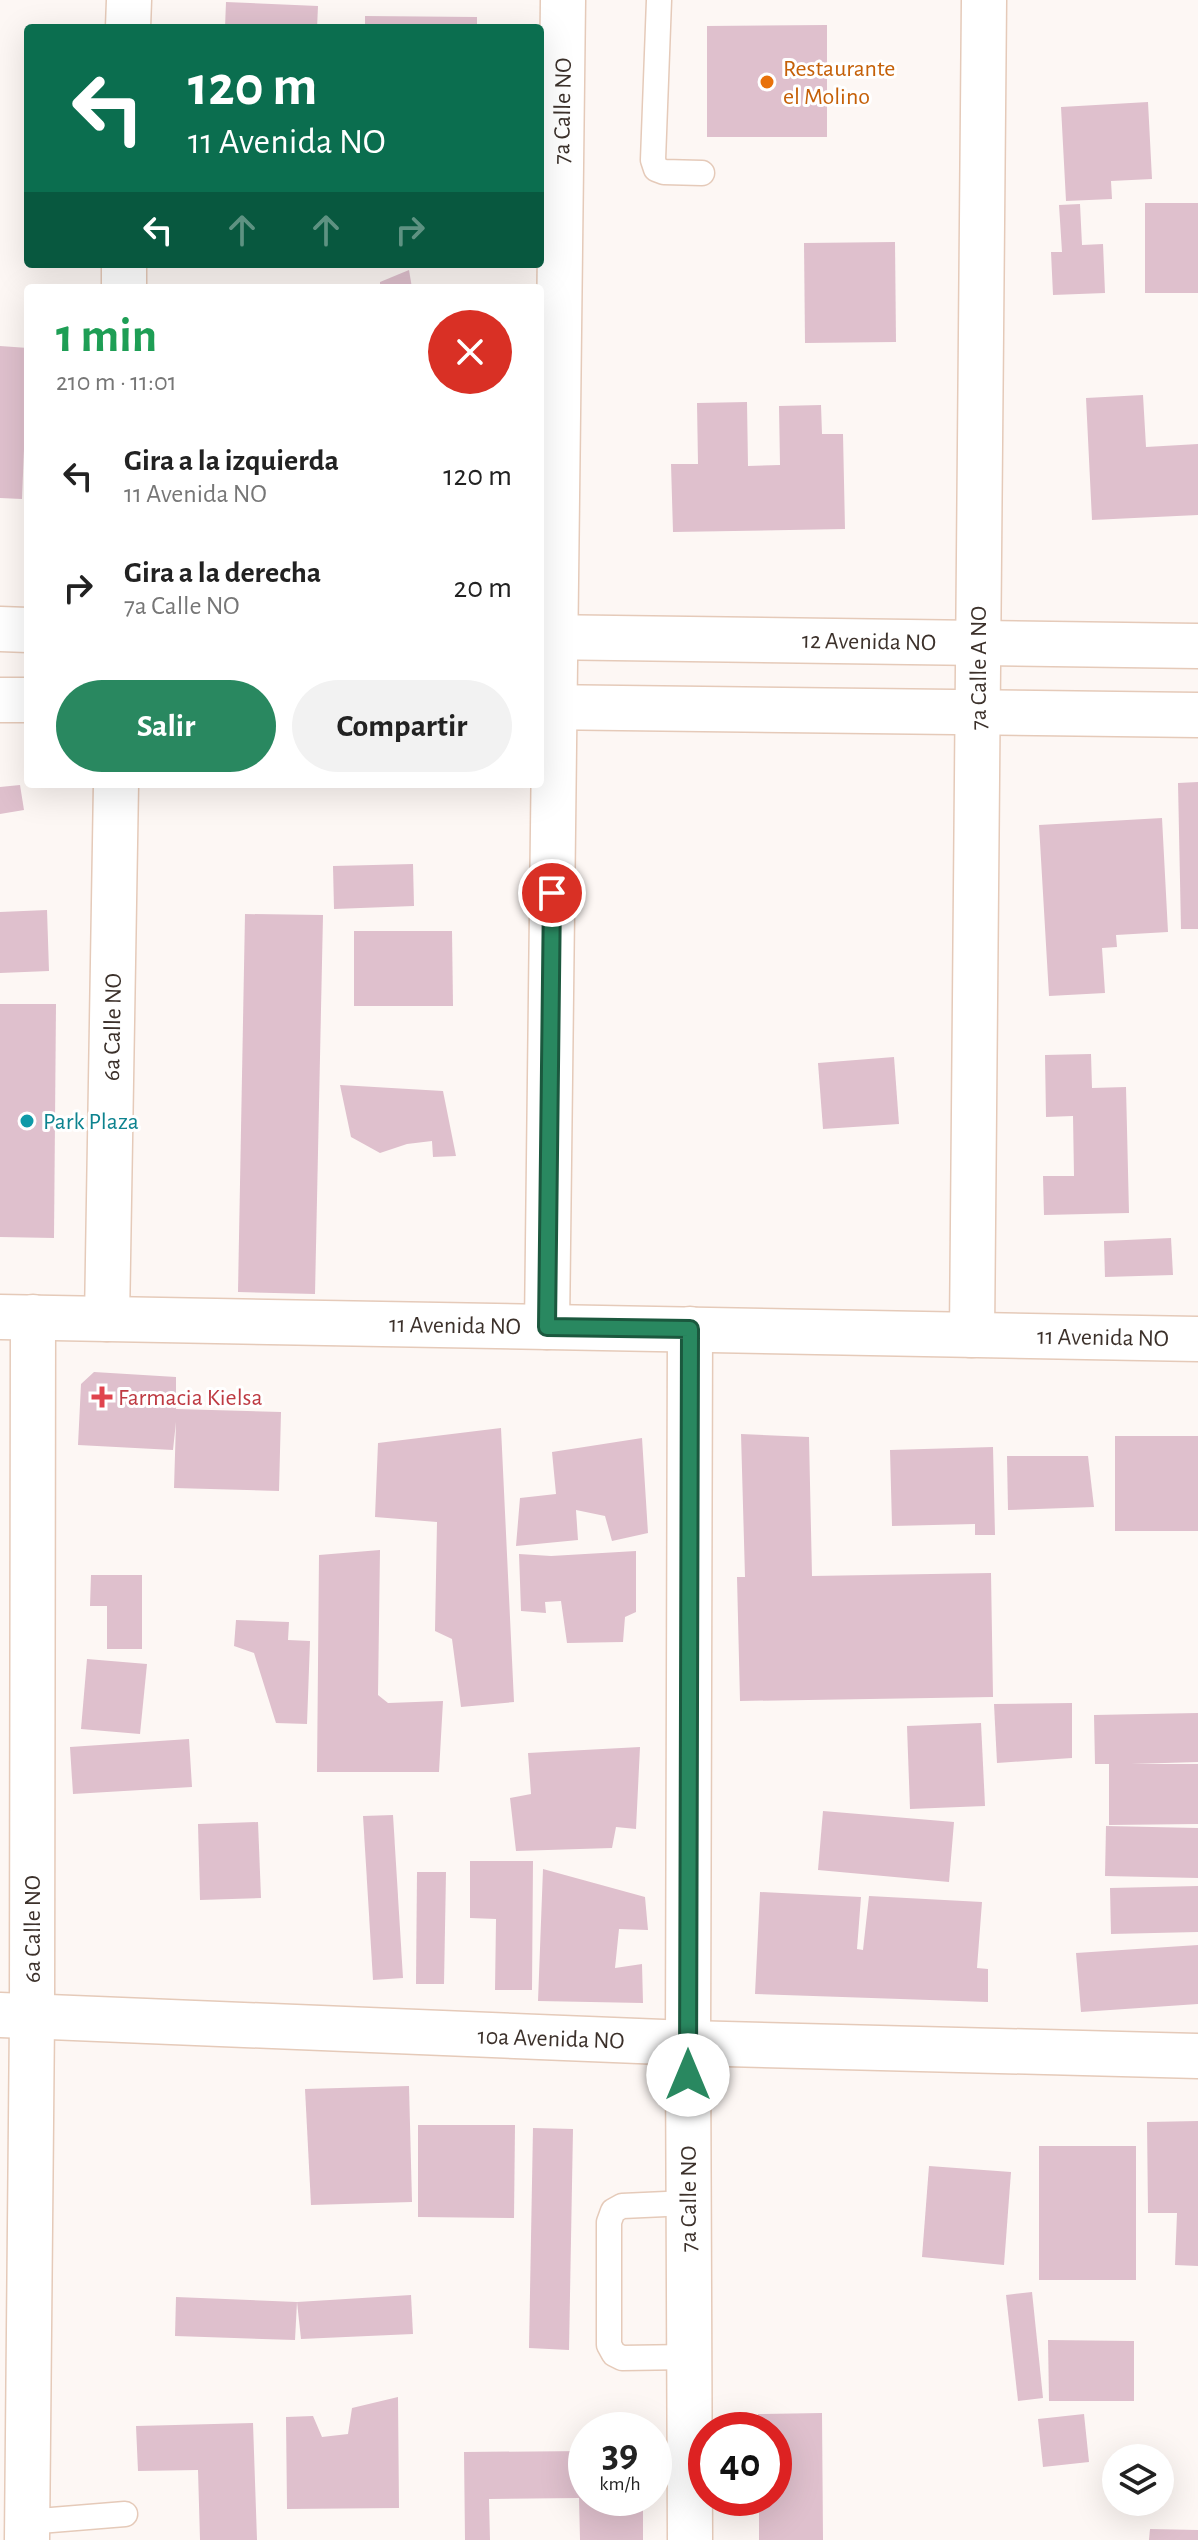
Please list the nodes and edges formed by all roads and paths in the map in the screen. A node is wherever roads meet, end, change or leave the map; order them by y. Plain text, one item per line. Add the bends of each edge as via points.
1 (129, 0) edge
2 (563, 0) edge
3 (659, 0) edge
4 (984, 0) edge
5 (128, 24) edge
6 (702, 173) dead end
7 (0, 629) edge
8 (24, 630) edge
9 (548, 637) edge
10 (978, 643) junction
11 (1198, 646) edge
12 (0, 700) edge
13 (24, 700) edge
14 (547, 707) edge
15 (978, 711) junction
16 (1198, 715) edge
17 (116, 788) edge
18 (16, 1317) edge
19 (107, 1319) junction
20 (547, 1327) junction
21 (690, 1329) junction
22 (972, 1335) junction
23 (1198, 1339) edge
24 (16, 2016) edge
25 (688, 2043) junction
26 (1198, 2056) edge
27 (688, 2203) junction
28 (689, 2357) junction
29 (125, 2514) dead end
30 (27, 2531) edge
31 (690, 2540) edge

1 - 5 street
2 - 9 street, 7a Calle NO
3 - 6 lane via 653,160 664,172
4 - 10 street, 7a Calle A NO
7 - 8 street
9 - 10 street, 12 Avenida NO
9 - 14 street, 7a Calle NO
10 - 11 street, 12 Avenida NO
10 - 15 street, 7a Calle A NO
12 - 13 street
14 - 15 street
14 - 20 street, 7a Calle NO
15 - 16 street
15 - 22 street, 7a Calle A NO
17 - 19 street, 6a Calle NO
18 - 19 street, 11 Avenida NO
18 - 24 street, 6a Calle NO
19 - 20 street, 11 Avenida NO
20 - 21 street, 11 Avenida NO
21 - 22 street, 11 Avenida NO
21 - 25 street, 7a Calle NO
22 - 23 street, 11 Avenida NO
24 - 25 street, 10a Avenida NO
24 - 30 street, 6a Calle NO
25 - 26 street, 10a Avenida NO
25 - 27 street, 7a Calle NO
27 - 28 street, 7a Calle NO
27 - 28 lane via 622,2206 613,2211 609,2345 622,2358
28 - 31 street, 7a Calle NO
29 - 30 lane

